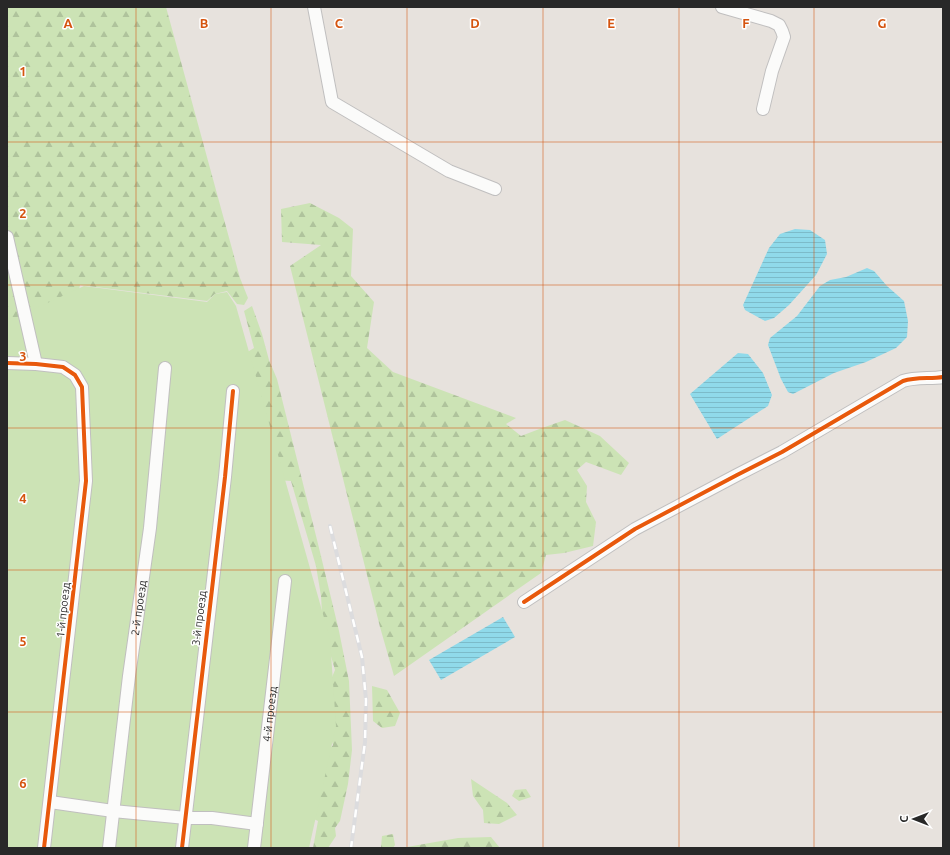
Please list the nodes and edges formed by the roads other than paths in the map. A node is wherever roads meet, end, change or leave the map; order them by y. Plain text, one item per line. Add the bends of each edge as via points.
1 (314, 7) edge
2 (722, 7) edge
3 (763, 109) dead end
4 (495, 189) dead end
5 (7, 237) edge
6 (7, 363) edge
7 (36, 364) junction
8 (166, 368) dead end
9 (943, 377) edge
10 (233, 391) dead end
11 (285, 581) dead end
12 (524, 602) dead end
13 (50, 802) junction
14 (113, 811) junction
15 (186, 818) junction
16 (257, 824) junction
17 (44, 848) edge
18 (109, 848) edge
19 (182, 848) edge
20 (254, 848) edge

1 - 4 street via 332,102 449,171
2 - 3 street via 771,21 779,25 782,31 784,37
5 - 7 street
6 - 7 street
7 - 13 street, 1-й проезд via 63,367 75,375 82,387 86,481
8 - 14 street, 2-й проезд via 150,528
9 - 12 street via 903,381 782,452 635,529
10 - 15 street, 3-й проезд
11 - 16 street, 4-й проезд
13 - 14 street
13 - 17 street, 1-й проезд
14 - 15 street
14 - 18 street, 2-й проезд
15 - 16 street via 212,818
15 - 19 street, 3-й проезд
16 - 20 street, 4-й проезд

